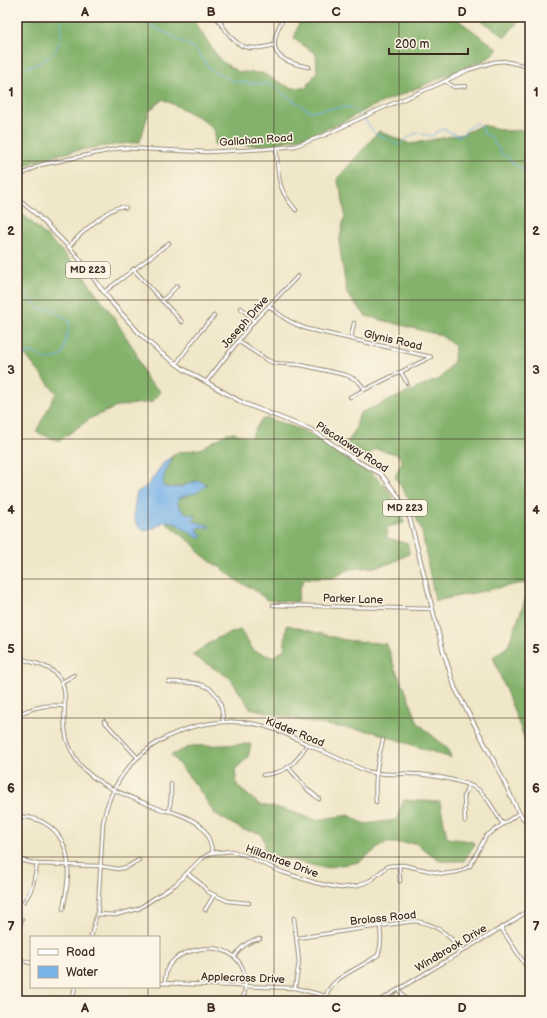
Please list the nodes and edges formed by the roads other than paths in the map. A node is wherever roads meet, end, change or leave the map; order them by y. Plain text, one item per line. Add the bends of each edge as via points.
1 (216, 17) edge
2 (226, 17) edge
3 (284, 17) edge
4 (220, 22) junction
5 (275, 45) junction
6 (309, 67) dead end
7 (530, 67) edge
8 (445, 81) junction
9 (466, 86) dead end
10 (276, 148) junction
11 (17, 177) edge
12 (17, 198) edge
13 (126, 208) dead end
14 (296, 210) dead end
15 (169, 243) dead end
16 (69, 247) junction
17 (133, 269) junction
18 (298, 276) dead end
19 (178, 286) dead end
20 (104, 292) junction
21 (162, 301) junction
22 (269, 306) junction
23 (241, 308) dead end
24 (214, 316) dead end
25 (254, 321) junction
26 (182, 322) dead end
27 (354, 323) dead end
28 (351, 338) junction
29 (238, 341) junction
30 (176, 364) junction
31 (401, 372) junction
32 (206, 382) junction
33 (407, 383) dead end
34 (365, 389) junction
35 (350, 397) dead end
36 (273, 604) dead end
37 (432, 609) junction
38 (17, 657) edge
39 (74, 675) dead end
40 (62, 682) junction
41 (168, 682) dead end
42 (65, 706) junction
43 (17, 715) edge
44 (104, 721) dead end
45 (223, 722) junction
46 (384, 740) dead end
47 (307, 744) junction
48 (137, 757) junction
49 (289, 768) junction
50 (375, 774) junction
51 (263, 775) dead end
52 (171, 784) dead end
53 (468, 785) junction
54 (113, 789) junction
55 (319, 799) dead end
56 (376, 802) dead end
57 (169, 811) junction
58 (519, 813) junction
59 (17, 817) edge
60 (465, 821) dead end
61 (503, 824) junction
62 (530, 826) edge
63 (213, 853) junction
64 (17, 859) edge
65 (139, 860) dead end
66 (37, 864) junction
67 (68, 865) junction
68 (399, 865) junction
69 (100, 866) junction
70 (187, 873) junction
71 (400, 881) dead end
72 (214, 895) junction
73 (24, 901) dead end
74 (249, 902) dead end
75 (63, 909) dead end
76 (530, 909) edge
77 (205, 910) dead end
78 (97, 914) junction
79 (294, 918) dead end
80 (22, 919) dead end
81 (380, 926) junction
82 (501, 928) junction
83 (17, 932) edge
84 (91, 936) edge
85 (297, 938) junction
86 (260, 939) dead end
87 (461, 951) junction
88 (235, 956) junction
89 (17, 959) edge
90 (30, 963) edge
91 (530, 972) edge
92 (160, 983) edge
93 (165, 983) junction
94 (245, 986) junction
95 (75, 988) edge
96 (295, 988) junction
97 (399, 989) junction
98 (326, 996) junction
99 (72, 1001) edge
100 (242, 1001) edge
101 (325, 1001) edge
102 (379, 1001) edge
103 (406, 1001) edge

1 - 4 street
2 - 4 street
3 - 5 street via 274,36
4 - 5 street via 243,47 253,49
5 - 6 street via 277,52 286,61
7 - 8 street, Gallahan Road via 510,62 494,62
8 - 9 street via 454,87
8 - 10 street, Gallahan Road via 308,142
10 - 11 street, Gallahan Road via 207,152 121,148 40,165
10 - 14 street via 281,191
12 - 16 main road, Piscataway Road / MD 223
13 - 16 street via 120,206 109,212 83,231
15 - 17 street
16 - 20 main road, Piscataway Road / MD 223
17 - 20 street
17 - 21 street
18 - 22 street, Joseph Drive
19 - 21 street
20 - 30 main road, Piscataway Road / MD 223 via 142,335
21 - 26 street
22 - 25 street, Joseph Drive
22 - 28 street, Glynis Road via 297,326
23 - 25 street
24 - 30 street
25 - 29 street, Joseph Drive
27 - 28 street
28 - 31 street, Glynis Road via 431,357
29 - 32 street, Joseph Drive
29 - 34 street via 274,363 301,365 346,375 359,381
30 - 32 main road, Piscataway Road / MD 223
31 - 33 street
31 - 34 street, Glynis Road
32 - 37 main road, Piscataway Road / MD 223 via 248,405 321,435 384,476 410,519
34 - 35 street, Glynis Road
36 - 37 street, Parker Lane
37 - 58 main road, Piscataway Road / MD 223 via 455,688
38 - 40 street via 47,667 57,674
39 - 40 street
40 - 42 street
41 - 45 street via 196,683 210,689 221,704
42 - 43 street via 39,707
42 - 54 street via 66,736 72,753 90,775
44 - 48 street
45 - 47 street, Kidder Road via 266,727
45 - 48 street, Kidder Road via 198,726 174,734
46 - 50 street
47 - 49 street
47 - 50 street, Kidder Road
48 - 54 street, Kidder Road
49 - 51 street
49 - 55 street
50 - 53 street, Kidder Road via 419,774
50 - 56 street
52 - 57 street via 172,798
53 - 60 street via 464,797
53 - 61 street, Kidder Road via 483,794
54 - 57 street
54 - 69 street, Kidder Road via 105,810
57 - 63 street via 203,828
58 - 61 street
58 - 62 main road, Piscataway Road / MD 223
59 - 67 street via 36,819 55,831 64,843
61 - 68 street via 486,836 470,866 458,872 444,874
63 - 68 street, Hillantrae Drive via 232,852 249,856 279,871 340,888 357,886 371,880 388,866
63 - 70 street via 201,859
64 - 66 street
65 - 69 street via 118,869
66 - 67 street
66 - 73 street via 32,887
67 - 69 street
67 - 75 street
68 - 71 street
69 - 78 street, Kidder Road
70 - 72 street
70 - 78 street via 176,884 138,909 115,915
72 - 74 street via 228,901
72 - 77 street
76 - 82 street, Windbrook Drive
78 - 84 street, Kidder Road
79 - 85 street
80 - 83 street
81 - 85 street, Brolass Road
81 - 87 street, Brolass Road via 423,922 444,933
81 - 98 street via 378,955 333,984
82 - 87 street, Windbrook Drive
82 - 91 street
85 - 96 street via 299,967
86 - 88 street via 245,945
87 - 97 street, Windbrook Drive
88 - 93 street via 212,948 188,952 169,964
88 - 94 street via 243,968
89 - 90 street
92 - 93 street, Applecross Drive
93 - 94 street, Applecross Drive
94 - 96 street, Applecross Drive
94 - 100 street
95 - 99 street
96 - 98 street, Applecross Drive
97 - 102 street, Windbrook Drive
97 - 103 street
98 - 101 street

